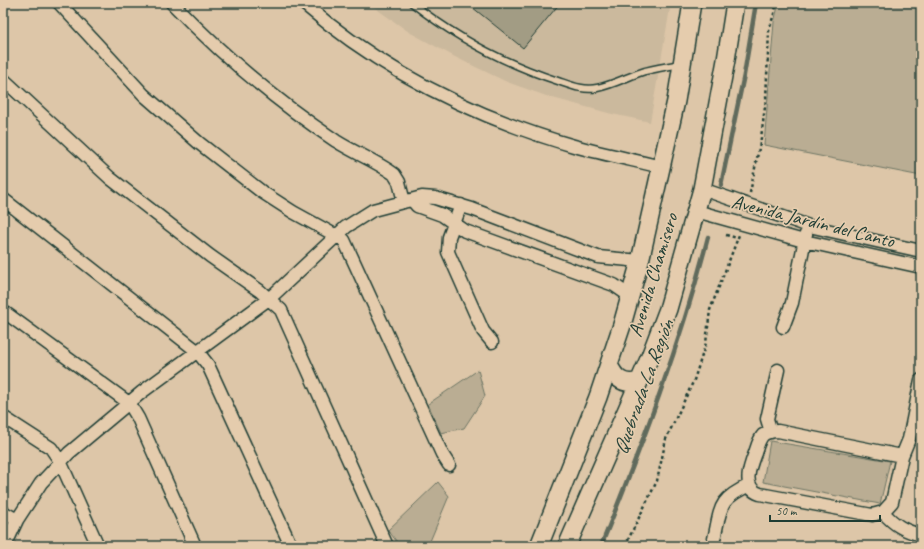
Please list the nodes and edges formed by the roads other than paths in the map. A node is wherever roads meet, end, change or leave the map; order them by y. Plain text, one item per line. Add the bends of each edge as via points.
1 (58, 3) edge
2 (172, 3) edge
3 (303, 3) edge
4 (412, 3) edge
5 (692, 3) edge
6 (735, 3) edge
7 (683, 64) junction
8 (3, 79) edge
9 (662, 167) junction
10 (702, 189) junction
11 (3, 199) edge
12 (408, 201) junction
13 (461, 205) junction
14 (696, 211) junction
15 (454, 223) junction
16 (809, 226) junction
17 (338, 235) junction
18 (804, 241) junction
19 (921, 251) edge
20 (640, 261) junction
21 (921, 267) edge
22 (630, 296) junction
23 (270, 298) junction
24 (3, 311) edge
25 (783, 327) dead end
26 (492, 342) dead end
27 (197, 351) junction
28 (609, 365) junction
29 (778, 370) dead end
30 (921, 380) edge
31 (638, 381) junction
32 (129, 403) junction
33 (3, 417) edge
34 (771, 432) junction
35 (902, 456) junction
36 (60, 461) junction
37 (449, 465) dead end
38 (750, 485) junction
39 (3, 512) edge
40 (883, 512) junction
41 (17, 520) junction
42 (921, 535) edge
43 (714, 539) dead end
44 (5, 546) edge
45 (98, 546) edge
46 (195, 546) edge
47 (291, 546) edge
48 (387, 546) edge
49 (539, 546) edge
50 (567, 546) edge

1 - 17 street via 140,90 199,144 274,200 324,230
2 - 12 street via 207,40 268,92 338,142 394,174
3 - 9 street via 383,63 459,103 545,137
4 - 7 lane via 428,16 495,56 532,73 588,89 646,71
5 - 7 street, Avenida Chamisero
6 - 10 street, Avenida Chamisero
7 - 9 street, Avenida Chamisero
8 - 23 street via 110,178 210,256
9 - 20 street, Avenida Chamisero
10 - 14 street, Avenida Chamisero
10 - 16 street, Avenida Jardín del Canto
11 - 27 street
12 - 13 street via 422,197
12 - 15 street
12 - 17 street via 373,210
13 - 15 street
13 - 20 street via 598,257
14 - 18 street, Avenida Jardín del Canto
14 - 31 street, Avenida Chamisero via 668,309
15 - 22 street via 465,231 513,250 617,287
15 - 26 street via 449,237 448,252 483,331
16 - 18 street
16 - 19 street, Avenida Jardín del Canto
17 - 23 street
17 - 37 street via 350,251
18 - 21 street, Avenida Jardín del Canto
18 - 25 street via 792,303
20 - 22 street, Avenida Chamisero
22 - 28 street, Avenida Chamisero
23 - 27 street
23 - 48 street via 281,310
24 - 32 street
27 - 32 street
27 - 47 street via 208,365
28 - 31 street via 621,380 630,383
28 - 49 street, Avenida Chamisero via 578,451
29 - 34 street via 767,419
30 - 35 street via 909,439
31 - 50 street, Avenida Chamisero
32 - 36 street
32 - 46 street
33 - 36 street via 51,448
34 - 35 street via 778,431
34 - 38 street via 761,438 748,474
35 - 40 street via 892,502
36 - 41 street
36 - 45 street
38 - 40 street via 760,494 872,515
38 - 43 street via 726,498 720,509
39 - 41 street
40 - 42 street via 899,527
41 - 44 street

